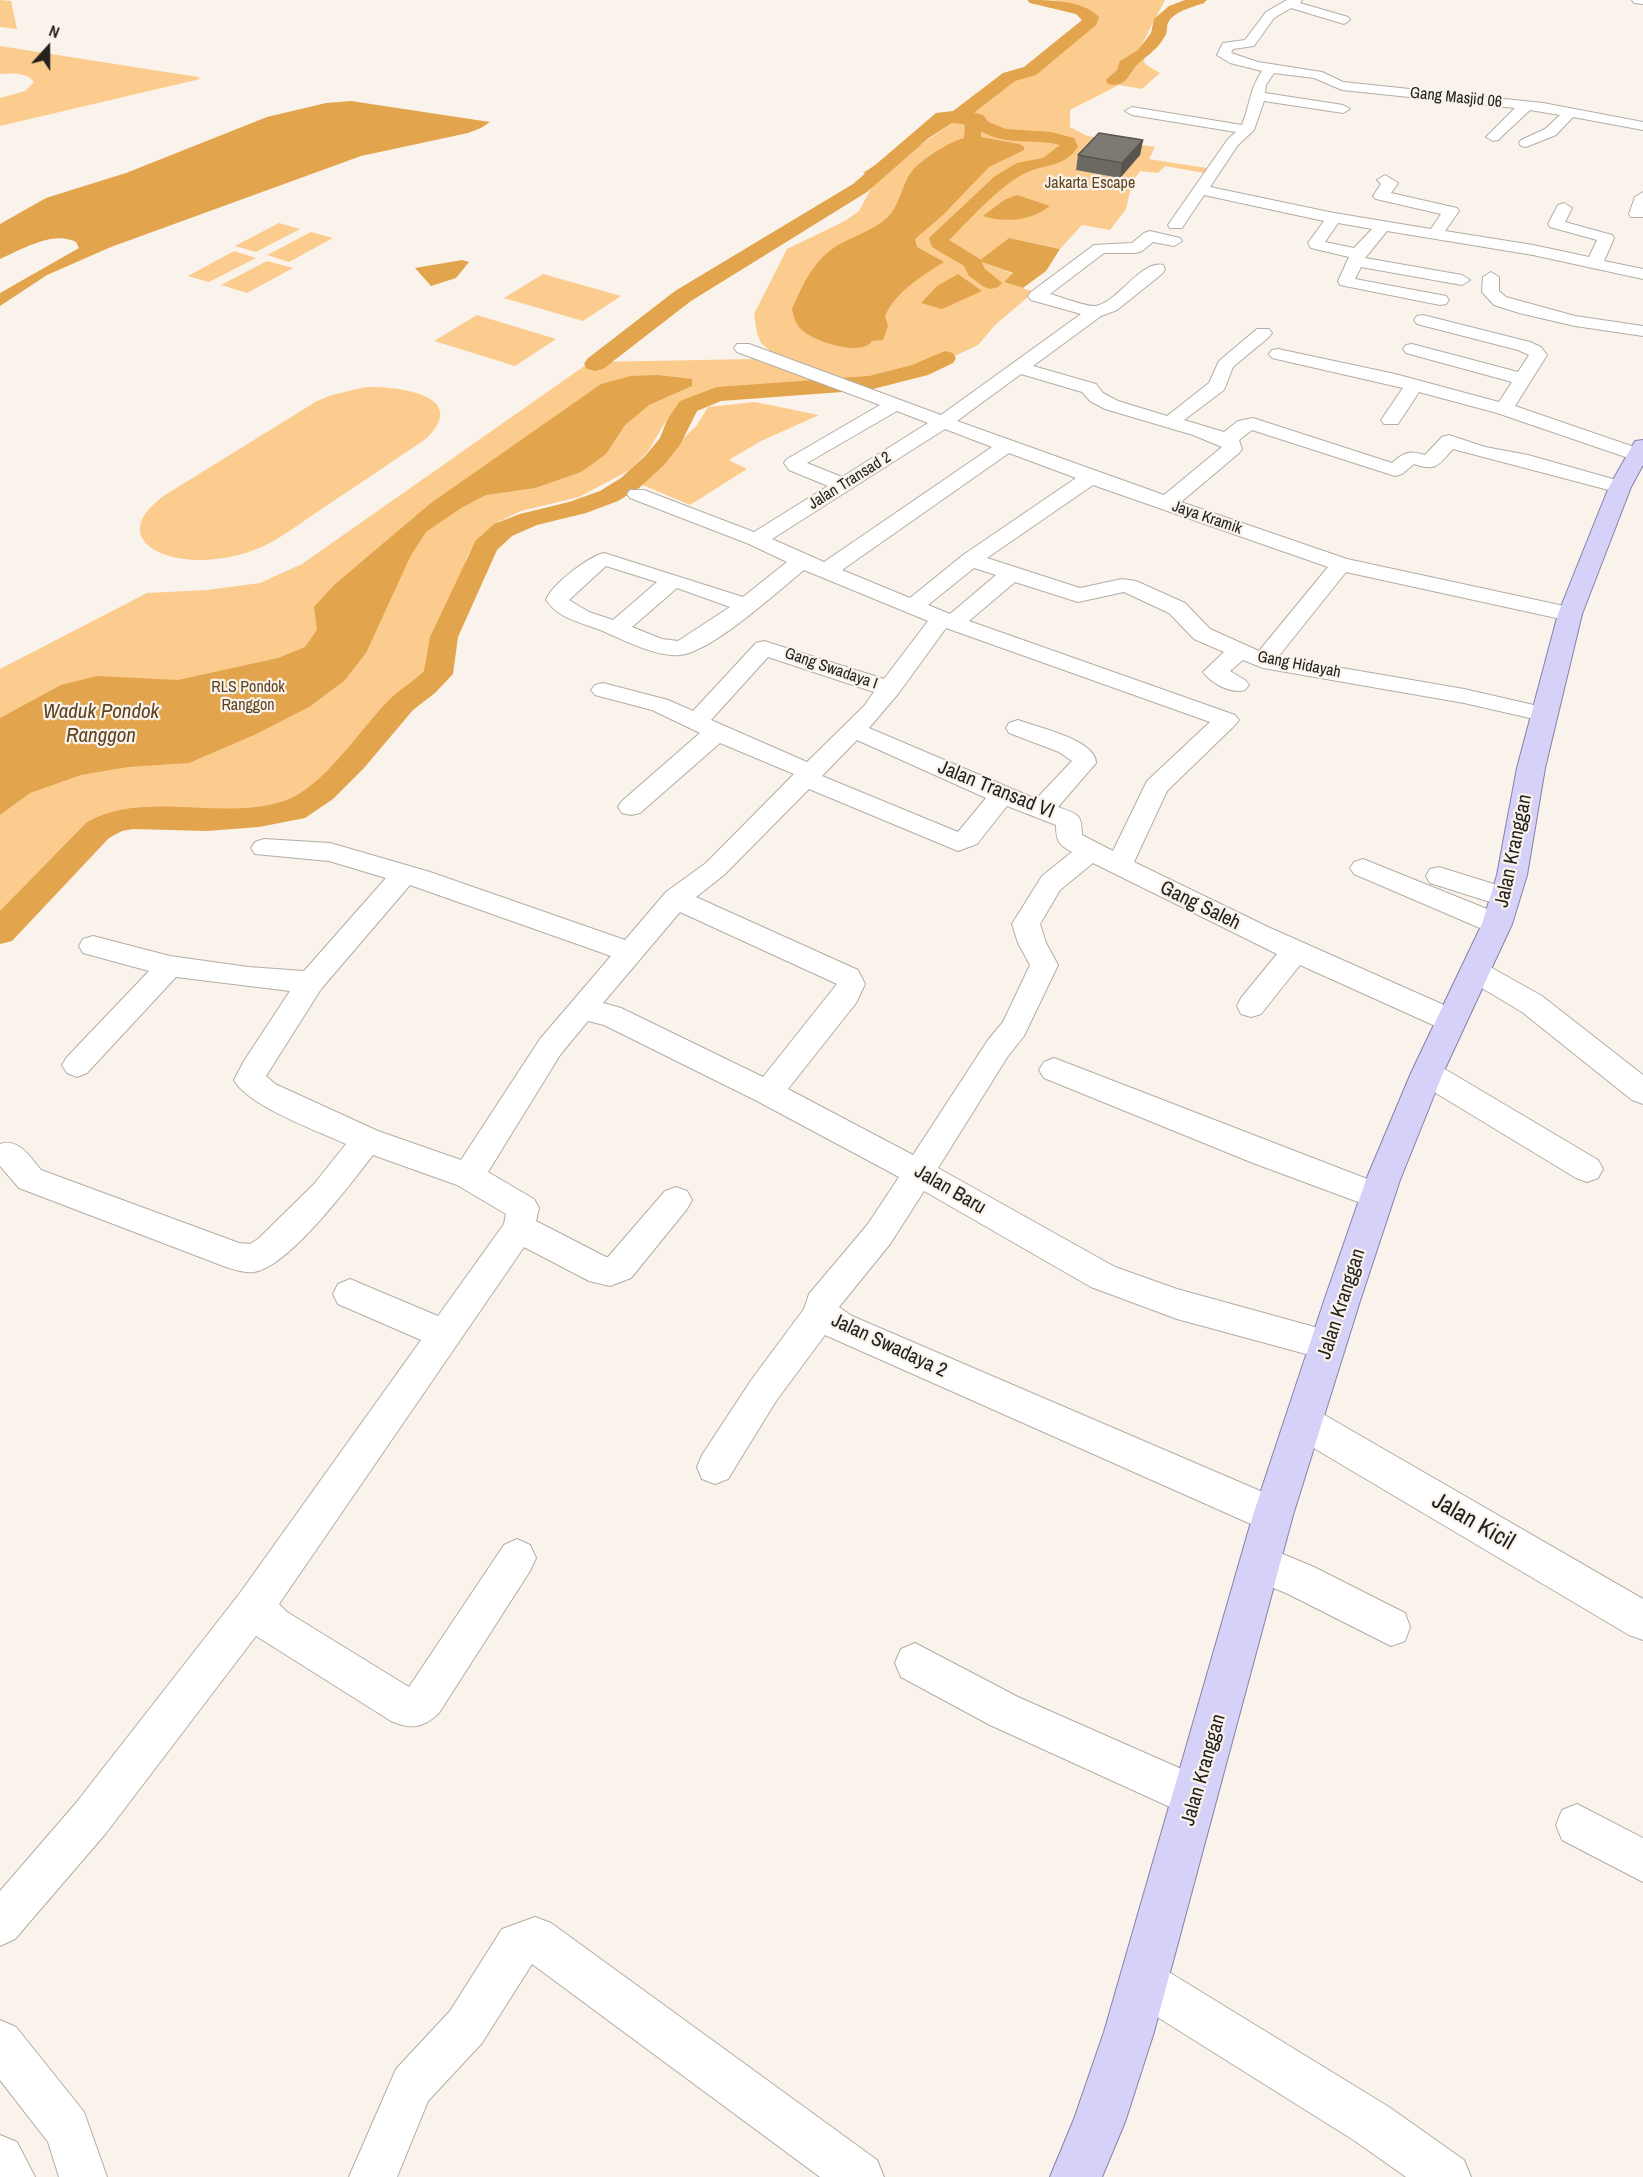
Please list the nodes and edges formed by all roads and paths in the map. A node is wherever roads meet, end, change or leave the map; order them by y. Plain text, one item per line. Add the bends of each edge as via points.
1 (1638, 0) edge
2 (1643, 0) edge
3 (1294, 2) edge
4 (1344, 20) dead end
5 (1270, 69) junction
6 (1257, 96) junction
7 (1527, 105) junction
8 (1343, 109) dead end
9 (1132, 111) dead end
10 (1569, 112) junction
11 (1643, 126) edge
12 (1246, 130) junction
13 (1493, 137) dead end
14 (1526, 143) dead end
15 (1384, 180) dead end
16 (1202, 190) junction
17 (1643, 196) edge
18 (1564, 208) dead end
19 (1637, 214) dead end
20 (1334, 218) junction
21 (1384, 225) junction
22 (1436, 234) junction
23 (1357, 258) junction
24 (1595, 263) junction
25 (1157, 269) dead end
26 (1643, 274) edge
27 (1491, 277) dead end
28 (1462, 280) dead end
29 (1440, 300) dead end
30 (1095, 312) junction
31 (1423, 320) dead end
32 (1643, 332) edge
33 (1263, 333) dead end
34 (742, 348) dead end
35 (1412, 349) dead end
36 (1278, 354) dead end
37 (1018, 367) junction
38 (1523, 378) junction
39 (1414, 385) junction
40 (896, 404) junction
41 (1504, 416) junction
42 (1391, 420) dead end
43 (943, 422) junction
44 (1170, 423) junction
45 (1227, 441) junction
46 (1008, 444) junction
47 (1641, 453) edge
48 (1091, 477) junction
49 (842, 484) junction
50 (1620, 487) junction
51 (637, 494) dead end
52 (1167, 504) junction
53 (756, 540) junction
54 (971, 560) junction
55 (802, 561) junction
56 (1341, 564) junction
57 (826, 571) junction
58 (1010, 575) junction
59 (674, 580) junction
60 (746, 606) junction
61 (912, 607) junction
62 (1570, 614) junction
63 (947, 621) junction
64 (616, 629) junction
65 (1240, 651) junction
66 (1263, 661) junction
67 (1237, 685) dead end
68 (890, 689) junction
69 (603, 690) dead end
70 (1543, 714) junction
71 (707, 727) junction
72 (1018, 728) dead end
73 (854, 730) junction
74 (807, 775) junction
75 (1002, 795) junction
76 (631, 807) dead end
77 (1041, 809) junction
78 (264, 848) dead end
79 (1091, 851) junction
80 (1119, 866) junction
81 (1363, 867) dead end
82 (405, 874) junction
83 (1438, 876) dead end
84 (676, 899) junction
85 (1501, 911) junction
86 (93, 946) dead end
87 (630, 952) junction
88 (1295, 952) junction
89 (170, 966) junction
90 (1475, 971) junction
91 (311, 982) junction
92 (1251, 1006) dead end
93 (582, 1009) junction
94 (1452, 1021) junction
95 (77, 1065) dead end
96 (1054, 1070) dead end
97 (1427, 1073) junction
98 (1643, 1092) edge
99 (768, 1093) junction
100 (367, 1140) junction
101 (8, 1154) dead end
102 (1587, 1169) dead end
103 (918, 1172) junction
104 (468, 1176) junction
105 (1377, 1196) junction
106 (676, 1200) dead end
107 (519, 1228) junction
108 (350, 1294) dead end
109 (821, 1314) junction
110 (446, 1335) junction
111 (1328, 1345) junction
112 (1302, 1422) junction
113 (715, 1467) dead end
114 (1274, 1515) junction
115 (517, 1558) dead end
116 (1261, 1564) junction
117 (254, 1607) junction
118 (1643, 1621) edge
119 (1391, 1627) dead end
120 (915, 1663) dead end
121 (1196, 1797) junction
122 (1577, 1825) dead end
123 (1643, 1861) edge
124 (0, 1924) edge
125 (1143, 1982) junction
126 (0, 2043) edge
127 (0, 2159) edge
128 (12, 2177) edge
129 (83, 2177) edge
130 (373, 2177) edge
131 (860, 2177) edge
132 (1076, 2177) edge
133 (1447, 2177) edge

1 - 2 street
3 - 4 street
3 - 5 street, Gang Masjid 06 via 1270,15 1249,44 1228,46 1223,53
5 - 6 street
5 - 7 street, Gang Masjid 06 via 1314,75 1342,86
6 - 8 street
6 - 12 street via 1257,106 1247,114
7 - 10 street, Gang Masjid 06
7 - 13 street
9 - 12 street
10 - 11 street, Gang Masjid 06
10 - 14 street via 1562,123
12 - 16 street via 1233,142 1219,174
15 - 22 street via 1390,183 1381,196 1451,211
16 - 20 street
16 - 30 street via 1175,233 1150,236 1136,248 1100,248 1037,296
17 - 19 street
18 - 24 street via 1556,224 1606,238
20 - 21 street
20 - 23 street via 1317,245
21 - 22 street
21 - 23 street
22 - 24 street
23 - 28 street
23 - 29 street via 1346,279 1349,283
24 - 26 street
25 - 30 street, Jalan Transad 2 via 1111,306
27 - 32 street via 1491,292 1508,304 1563,320
30 - 37 street, Jalan Transad 2
31 - 38 street via 1532,348 1538,355
33 - 44 street via 1225,365 1217,386
34 - 40 street, Jaya Kramik
35 - 38 street
36 - 39 street
37 - 43 street, Jalan Transad 2
37 - 44 street via 1089,388 1100,400
38 - 41 street
39 - 41 street
39 - 42 street
40 - 43 street, Jaya Kramik
40 - 49 street via 794,463
41 - 47 street
43 - 46 street, Jaya Kramik
43 - 49 street, Jalan Transad 2
44 - 45 street
45 - 50 street via 1245,425 1253,424 1395,470 1412,457 1429,463 1449,441
45 - 52 street via 1232,449
46 - 48 street, Jaya Kramik
46 - 57 street
47 - 50 main road, Jalan Kranggan
48 - 52 street, Jaya Kramik
48 - 54 street
49 - 53 street, Jalan Transad 2
50 - 62 main road, Jalan Kranggan
51 - 53 street
52 - 56 street, Jaya Kramik
53 - 55 street
54 - 58 street, Gang Hidayah
54 - 61 street
55 - 57 street
55 - 60 street
56 - 62 street, Jaya Kramik
56 - 66 street
57 - 61 street
58 - 63 street
58 - 65 street, Gang Hidayah via 1078,595 1128,586 1178,608 1202,634
59 - 60 street
59 - 64 street
59 - 64 street via 604,559 558,596 564,608
60 - 64 street via 686,647 672,647
61 - 63 street
62 - 70 main road, Jalan Kranggan
63 - 68 street
63 - 80 street via 1227,720 1156,787
65 - 66 street, Gang Hidayah
65 - 67 street via 1215,672
66 - 70 street, Gang Hidayah
68 - 71 street, Gang Swadaya I via 764,648
68 - 73 street
69 - 71 street via 660,705
70 - 85 main road, Jalan Kranggan via 1512,875
71 - 74 street
71 - 76 street
72 - 77 street via 1068,747 1084,758 1084,763
73 - 74 street
73 - 75 street, Jalan Transad VI
74 - 75 street via 958,842 968,838
74 - 84 street via 715,869
75 - 77 street, Jalan Transad VI
77 - 79 street, Jalan Transad VI via 1069,821 1069,839
78 - 82 street via 330,852
79 - 80 street, Jalan Transad VI
79 - 103 street, Jalan Swadaya 2 via 1051,883 1026,924 1044,965 1014,1028
80 - 88 street, Gang Saleh
81 - 85 street
82 - 87 street
82 - 91 street
83 - 85 street
84 - 87 street
84 - 99 street via 848,977 851,984 846,995
85 - 90 main road, Jalan Kranggan
86 - 89 street
87 - 93 street
88 - 92 street
88 - 94 street, Gang Saleh
89 - 91 street
89 - 95 street
90 - 94 main road, Jalan Kranggan
90 - 98 street via 1532,1004
91 - 100 street via 249,1080 264,1092
93 - 99 street, Jalan Baru via 611,1016
93 - 104 street via 550,1047
94 - 97 main road, Jalan Kranggan
96 - 105 street
97 - 102 street
97 - 105 main road, Jalan Kranggan
99 - 103 street, Jalan Baru
100 - 101 street via 326,1193 270,1249 254,1258 238,1257 30,1179
100 - 104 street
103 - 109 street, Jalan Swadaya 2 via 879,1234 820,1304
103 - 111 street, Jalan Baru via 1103,1276 1177,1304
104 - 107 street via 523,1208
105 - 111 main road, Jalan Kranggan
106 - 107 street via 619,1268 610,1272 601,1271
107 - 110 street
108 - 110 street
109 - 113 street via 764,1390
109 - 114 street, Jalan Swadaya 2 via 840,1327
110 - 117 street
111 - 112 main road, Jalan Kranggan
112 - 114 main road, Jalan Kranggan
112 - 118 street, Jalan Kicil
114 - 116 main road, Jalan Kranggan
115 - 117 street via 425,1699 415,1708 405,1707 273,1626
116 - 119 street via 1301,1580
116 - 121 main road, Jalan Kranggan
117 - 124 street via 91,1818
120 - 121 street via 1004,1711
121 - 125 main road, Jalan Kranggan
122 - 123 street
125 - 132 main road, Jalan Kranggan via 1099,2122
125 - 133 street via 1372,2124
126 - 129 street via 67,2129
127 - 128 street
130 - 131 street via 412,2085 466,2027 518,1945 535,1939

